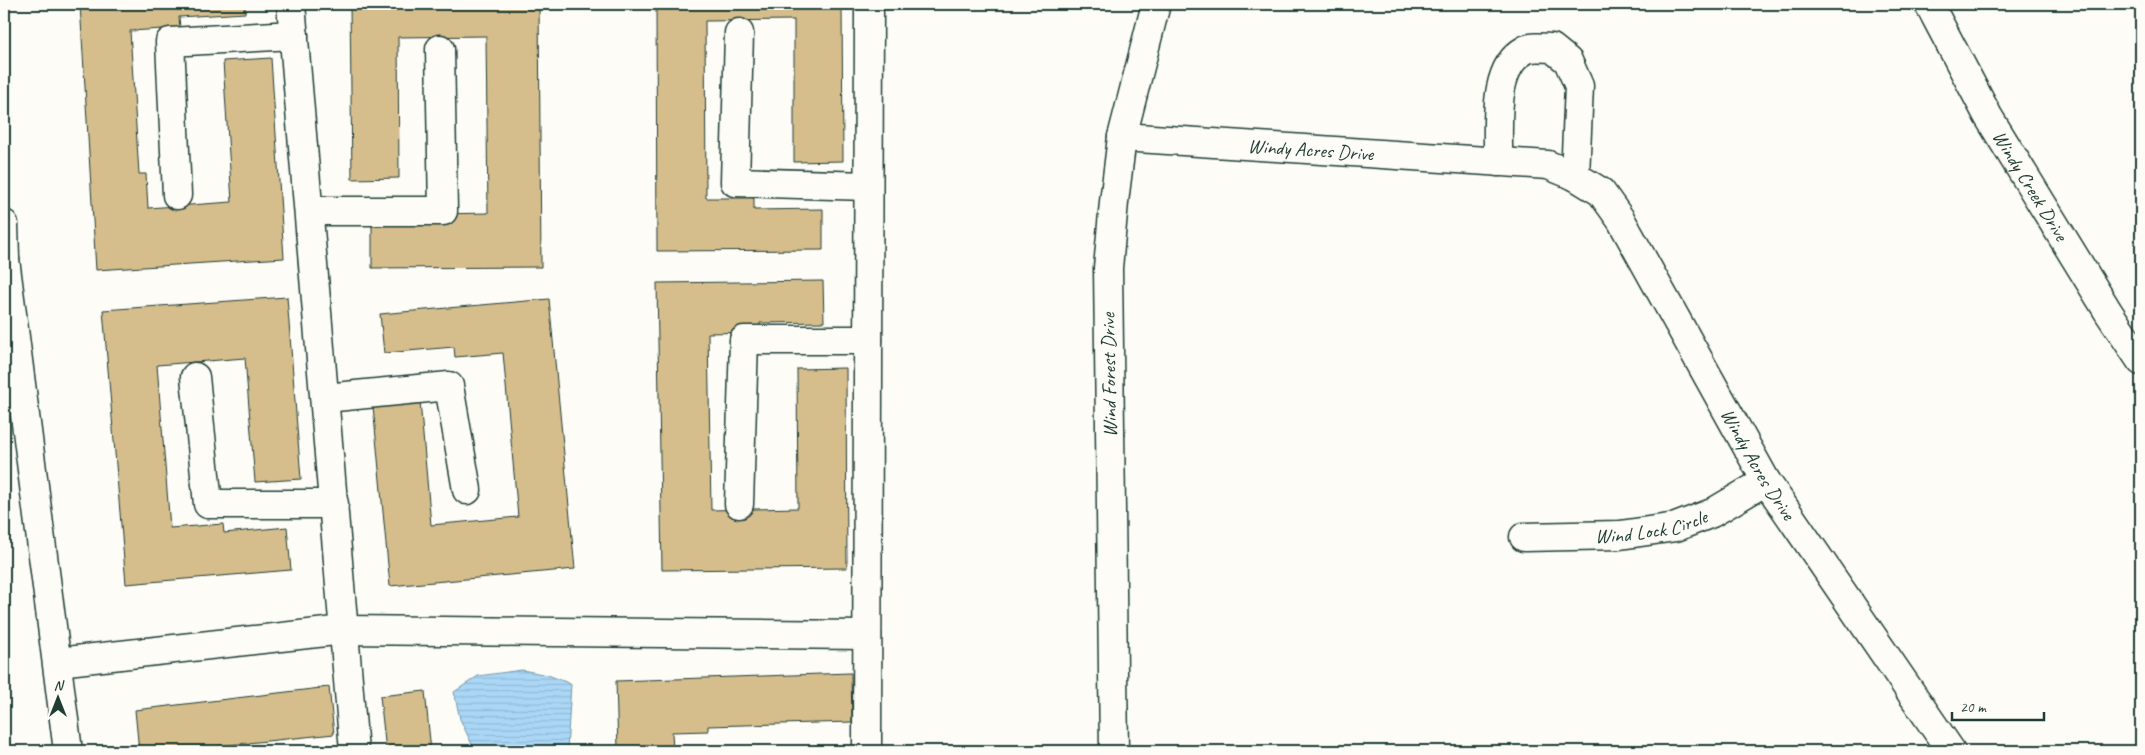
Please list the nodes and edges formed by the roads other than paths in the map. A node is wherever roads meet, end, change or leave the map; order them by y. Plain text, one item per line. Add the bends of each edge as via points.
1 (292, 4) edge
2 (869, 4) edge
3 (1156, 4) edge
4 (1930, 4) edge
5 (739, 33) dead end
6 (294, 35) junction
7 (440, 48) dead end
8 (1122, 137) junction
9 (1498, 162) junction
10 (1575, 176) junction
11 (868, 186) junction
12 (177, 195) dead end
13 (309, 211) junction
14 (4, 224) edge
15 (5, 257) edge
16 (868, 340) junction
17 (2141, 361) edge
18 (195, 377) dead end
19 (325, 398) junction
20 (1766, 481) junction
21 (467, 490) dead end
22 (334, 504) junction
23 (739, 504) dead end
24 (1524, 537) dead end
25 (344, 630) junction
26 (868, 635) junction
27 (58, 662) junction
28 (68, 751) edge
29 (354, 751) edge
30 (867, 751) edge
31 (1114, 751) edge
32 (1951, 751) edge

1 - 6 street
2 - 11 street
3 - 8 street, Wind Forest Drive
4 - 17 street, Windy Creek Drive via 1988,116
5 - 11 street via 735,182
6 - 12 street via 170,42
6 - 13 street
7 - 13 street via 442,211
8 - 9 street, Windy Acres Drive
8 - 31 street, Wind Forest Drive via 1108,268
9 - 10 street, Windy Acres Drive via 1548,165
9 - 10 street via 1500,84 1509,63 1526,48 1552,48 1568,61 1579,86
10 - 20 street, Windy Acres Drive via 1601,192 1621,220
11 - 16 street
13 - 19 street
14 - 15 street
15 - 27 street
16 - 23 street via 744,340
16 - 26 street
18 - 22 street via 208,504
19 - 21 street via 449,386
19 - 22 street
20 - 24 street, Wind Lock Circle via 1712,513 1676,527 1620,535
20 - 32 street, Windy Acres Drive
22 - 25 street
25 - 26 street
25 - 27 street
25 - 29 street
26 - 30 street
27 - 28 street

